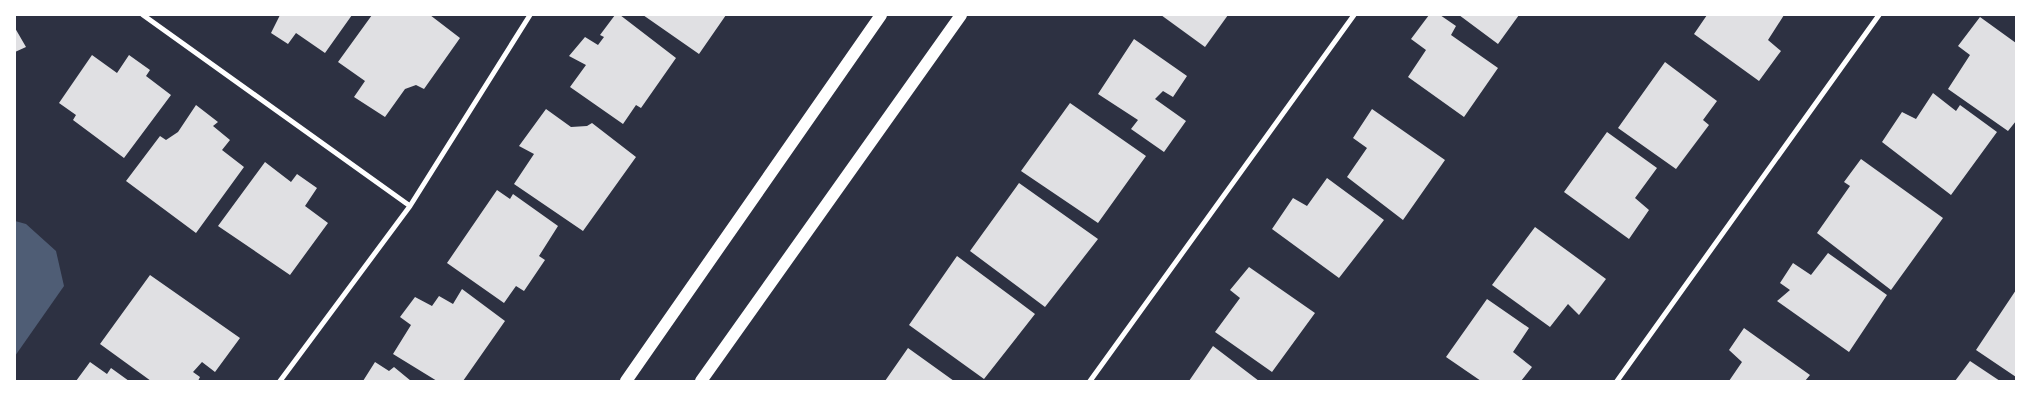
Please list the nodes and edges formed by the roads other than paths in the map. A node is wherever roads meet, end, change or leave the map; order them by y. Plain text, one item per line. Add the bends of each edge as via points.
1 (143, 15) edge
2 (530, 15) edge
3 (881, 15) edge
4 (961, 15) edge
5 (1354, 15) edge
6 (1879, 15) edge
7 (410, 206) junction
8 (280, 381) edge
9 (626, 381) edge
10 (701, 381) edge
11 (1090, 381) edge
12 (1617, 381) edge

1 - 7 street
2 - 7 street
3 - 9 main road
4 - 10 main road
5 - 11 street
6 - 12 street
7 - 8 street

